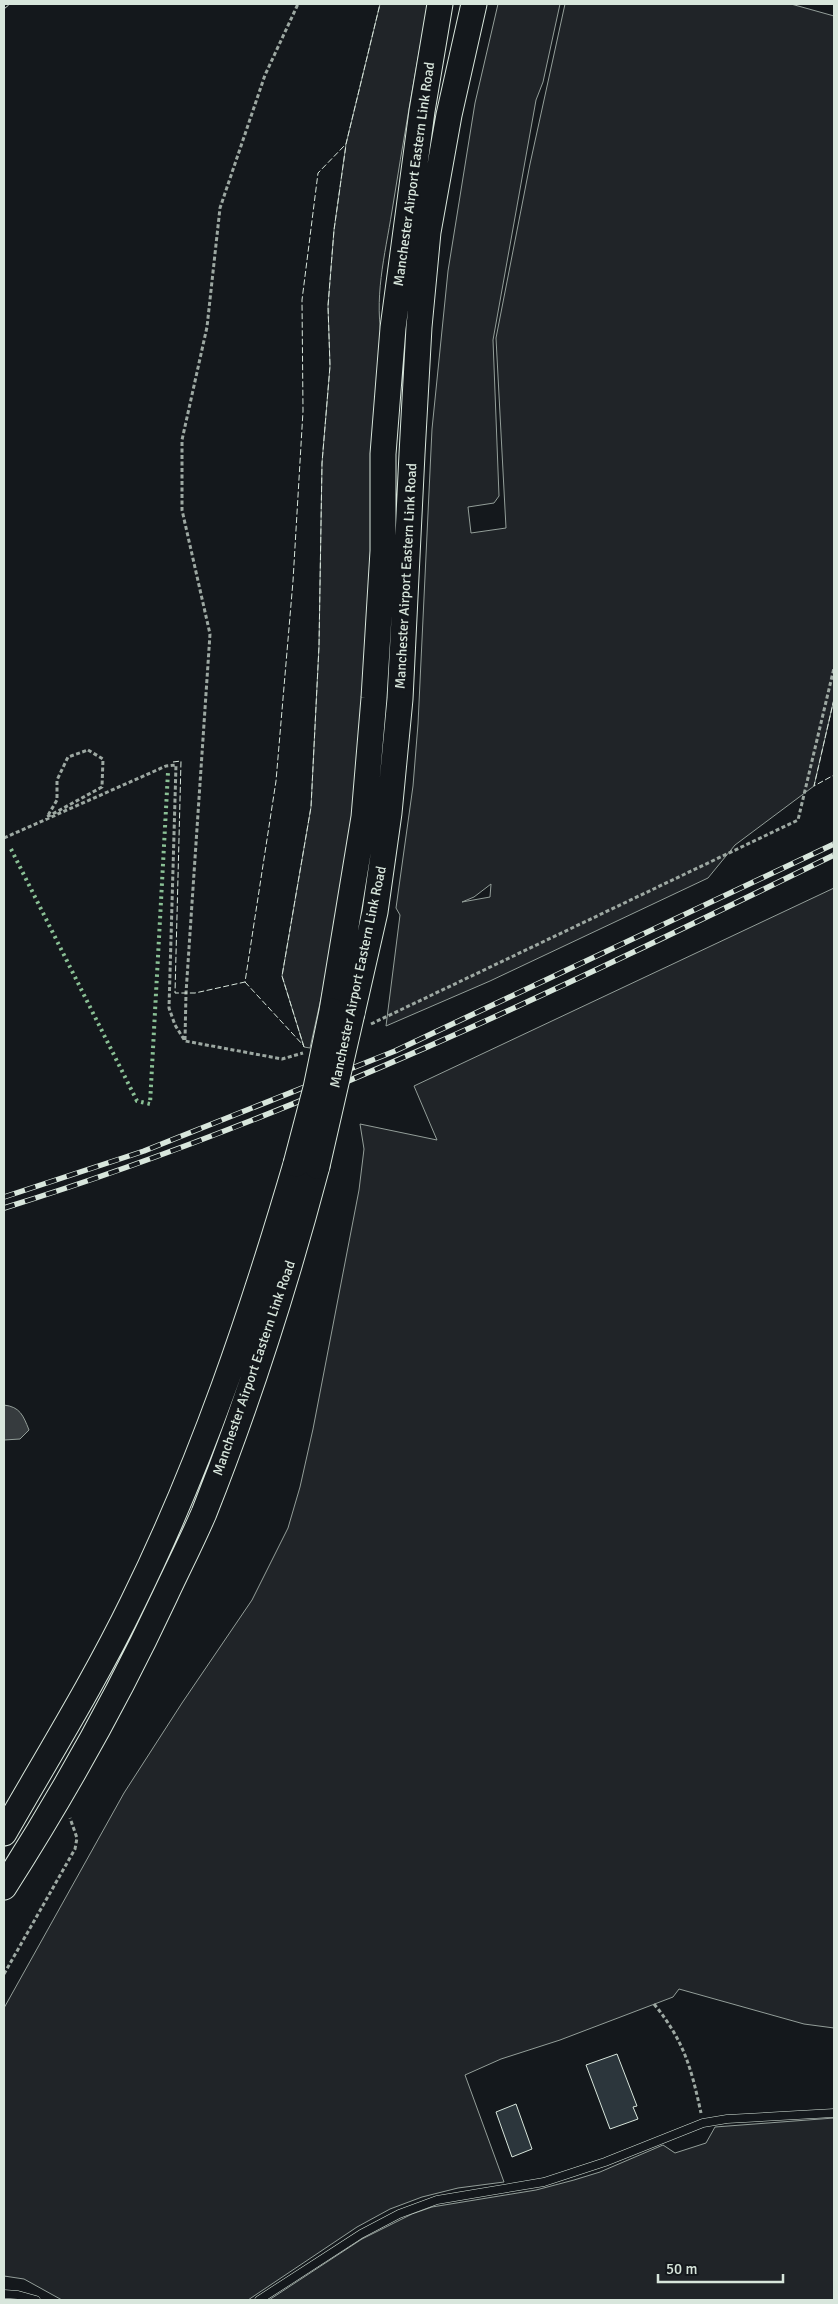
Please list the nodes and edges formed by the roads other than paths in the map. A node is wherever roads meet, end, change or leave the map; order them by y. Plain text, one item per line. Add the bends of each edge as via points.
1 (440, 4) edge
2 (474, 4) edge
3 (342, 1012) junction
4 (307, 1165) junction
5 (4, 1833) edge
6 (4, 1887) edge
7 (834, 2113) edge
8 (4, 2294) edge
9 (36, 2300) edge
10 (259, 2300) edge

1 - 3 highway, Manchester Airport Eastern Link Road via 420,120 393,328 383,454 383,551 378,639 364,817
2 - 3 highway, Manchester Airport Eastern Link Road via 449,115 428,232 419,337 400,699 389,813 375,912
3 - 4 highway, Manchester Airport Eastern Link Road, bridge
4 - 5 highway, Manchester Airport Eastern Link Road via 178,1505 93,1682
4 - 6 highway, Manchester Airport Eastern Link Road via 296,1246 203,1514 117,1696 78,1767
7 - 10 lane via 703,2123 544,2182 436,2200 361,2234
8 - 9 lane

